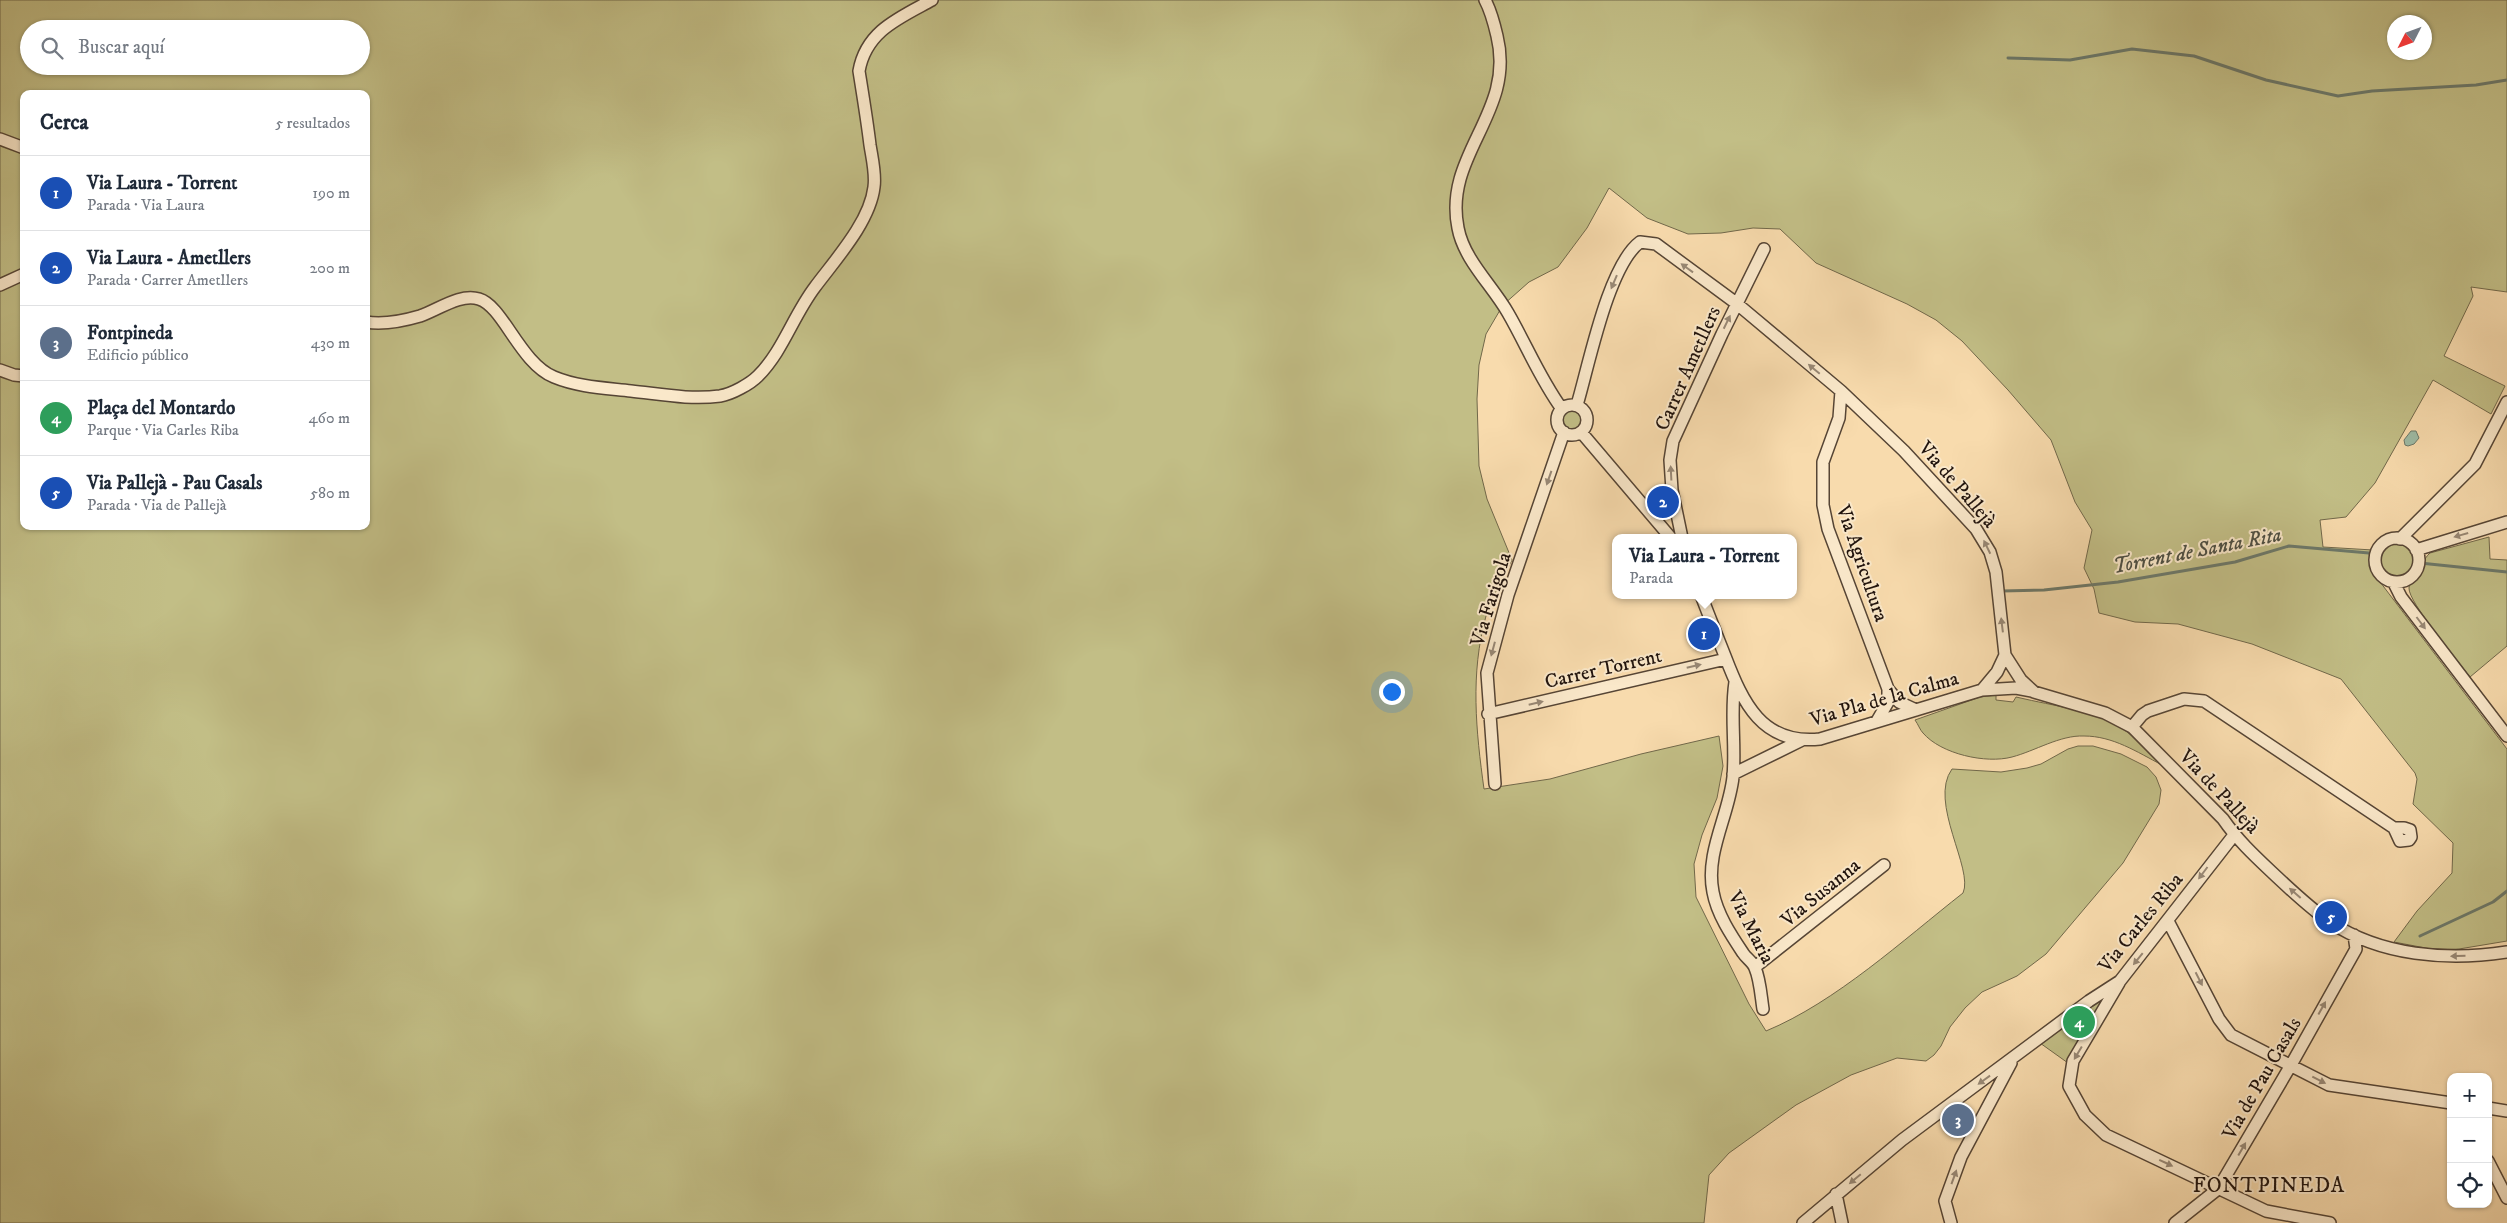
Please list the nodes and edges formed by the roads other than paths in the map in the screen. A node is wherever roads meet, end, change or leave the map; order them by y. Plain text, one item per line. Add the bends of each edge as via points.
1 (932, 0) edge
2 (1485, 0) edge
3 (0, 139) edge
4 (20, 146) edge
5 (1764, 249) dead end
6 (20, 276) edge
7 (0, 285) edge
8 (1736, 303) junction
9 (370, 322) edge
10 (0, 370) edge
11 (20, 376) edge
12 (1841, 391) junction
13 (2507, 402) edge
14 (1577, 405) junction
15 (1562, 409) junction
16 (1866, 417) junction
17 (1839, 418) junction
18 (1564, 432) junction
19 (1581, 432) junction
20 (2507, 522) edge
21 (1668, 534) edge
22 (1681, 534) edge
23 (2400, 538) junction
24 (2416, 550) junction
25 (2394, 583) junction
26 (1703, 599) edge
27 (2005, 655) junction
28 (1726, 658) junction
29 (1735, 682) junction
30 (1888, 689) junction
31 (1982, 690) junction
32 (2034, 692) junction
33 (1916, 710) junction
34 (1488, 714) junction
35 (1877, 721) junction
36 (2132, 727) junction
37 (2507, 736) edge
38 (1802, 740) junction
39 (1733, 774) junction
40 (1495, 784) dead end
41 (2394, 828) dead end
42 (2234, 835) junction
43 (1884, 865) dead end
44 (2168, 920) junction
45 (2354, 935) junction
46 (2507, 952) edge
47 (1755, 967) junction
48 (2120, 981) junction
49 (1763, 1009) dead end
50 (2013, 1059) junction
51 (2291, 1065) junction
52 (2447, 1102) edge
53 (2492, 1109) edge
54 (2507, 1111) edge
55 (2489, 1163) edge
56 (2218, 1189) junction
57 (1836, 1194) junction
58 (2507, 1198) edge
59 (1803, 1223) edge
60 (1842, 1223) edge
61 (1951, 1223) edge
62 (2175, 1223) edge
63 (2330, 1223) edge

1 - 9 street via 890,23 862,56 859,71 874,167 874,188 865,214 845,247 800,310 770,363 756,378 722,395 690,397 587,386 552,376 522,351 491,306 480,299 461,300 406,320
2 - 15 street via 1501,50 1501,76 1495,101 1463,166 1457,206 1458,228 1465,250 1496,293
3 - 4 street
5 - 8 street, Carrer Ametllers
6 - 7 street
12 -> 8 street, Via de Pallejà
8 -> 14 street, Via de Pallejà via 1656,244 1640,242 1625,257 1608,296
22 -> 8 street, Carrer Ametllers via 1672,490 1670,460 1673,441
10 - 11 street
12 - 16 street, Via de Pallejà
12 - 17 street, Via Agricultura
13 - 23 street via 2474,464
14 - 15 street
14 - 19 street via 1587,416 1587,425
15 - 18 street via 1558,420
16 - 17 street via 1852,415
27 -> 16 street, Via de Pallejà via 1996,572 1984,540 1904,451
17 - 30 street, Via Agricultura via 1823,462 1823,505 1831,538
18 - 19 street
18 -> 34 street, Via Farigola via 1508,595 1487,673
19 - 21 street
20 -> 24 street
23 - 24 street
23 - 25 street via 2382,543 2375,558 2379,574
24 - 25 street via 2419,564 2416,571 2410,578
25 -> 37 street
26 - 28 street, Via Pla de la Calma
27 - 31 street, Via Pla de la Calma
27 - 32 street, Via de Pallejà via 2011,667
28 - 29 street, Via Pla de la Calma
34 -> 28 street, Carrer Torrent
29 - 38 street, Via Pla de la Calma via 1747,705 1770,729
29 - 39 street, Via Maria
30 - 33 street, Via Agricultura via 1899,702
30 - 35 street via 1888,702
31 - 32 street, Via Pla de la Calma via 2016,688
31 - 33 street, Via Pla de la Calma
32 - 36 street, Via de Pallejà via 2105,714
33 - 35 street, Via Pla de la Calma
34 - 40 street, Via Farigola
35 - 38 street, Via Pla de la Calma
36 - 41 street via 2148,711 2184,699 2204,701
36 - 42 street, Via de Pallejà via 2223,819
38 - 39 street
39 - 47 street, Via Maria via 1731,794 1713,853 1712,891 1731,934
42 -> 44 street, Via Carles Riba
45 -> 42 street, Via de Pallejà via 2308,905
43 - 47 street, Via Susanna
44 -> 48 street, Via Carles Riba
44 -> 51 street via 2219,1019 2231,1034
46 -> 45 street, Via de Pallejà via 2449,957 2429,955 2388,947
51 -> 45 street, Via de Pau Casals via 2356,949
47 - 49 street, Via Maria
48 - 50 street, Via Carles Riba
48 -> 56 street via 2073,1061 2069,1086 2085,1115 2106,1136
50 -> 57 street, Via Carles Riba via 1902,1140
61 -> 50 street via 1945,1201 1961,1157
51 -> 52 street via 2329,1085
56 -> 51 street, Via de Pau Casals
53 - 54 street
55 - 58 street
56 - 62 street, Via de Pau Casals
56 - 63 street via 2266,1212
57 - 59 street, Via Carles Riba
57 - 60 street

